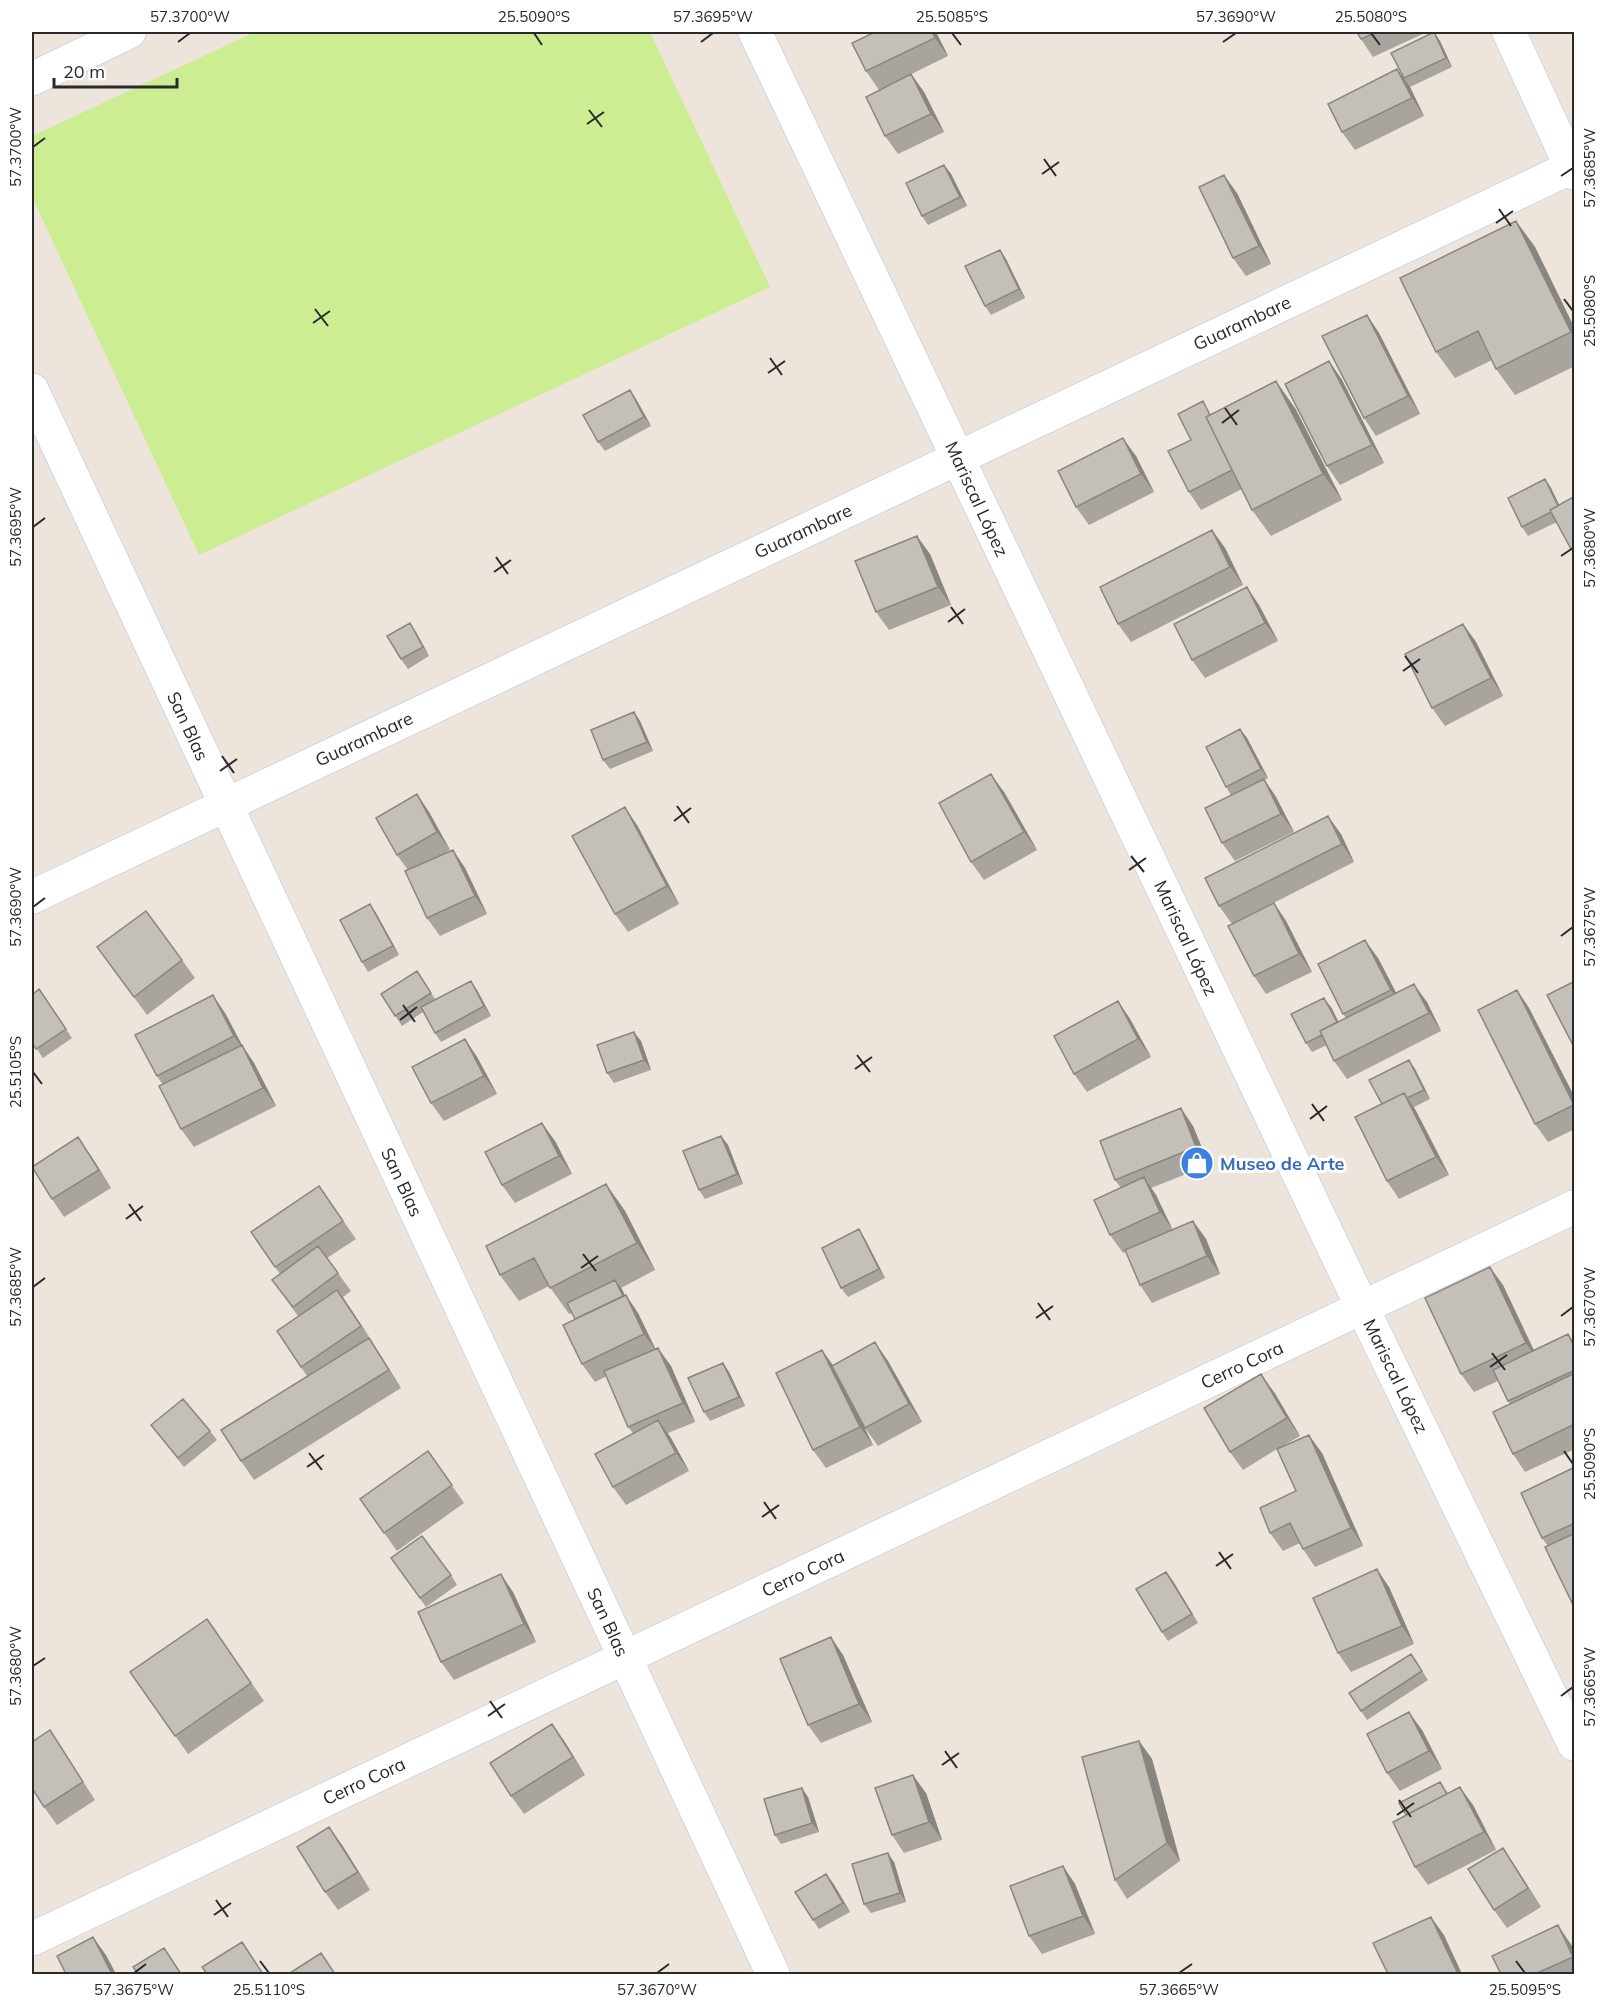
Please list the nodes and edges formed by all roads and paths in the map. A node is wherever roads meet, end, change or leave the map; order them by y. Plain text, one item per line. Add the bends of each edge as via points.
1 (129, 32) edge
2 (755, 32) edge
3 (1509, 32) edge
4 (32, 79) edge
5 (1574, 168) edge
6 (32, 390) edge
7 (958, 458) junction
8 (225, 805) junction
9 (32, 897) edge
10 (1575, 1207) edge
11 (1362, 1307) junction
12 (625, 1657) junction
13 (1575, 1744) edge
14 (32, 1939) edge
15 (773, 1974) edge

1 - 4 street
2 - 7 street, Mariscal López
3 - 5 street
5 - 7 street, Guarambare
6 - 8 street, San Blas
7 - 8 street, Guarambare
7 - 11 street, Mariscal López
8 - 9 street, Guarambare
8 - 12 street, San Blas
10 - 11 street, Cerro Cora
11 - 12 street, Cerro Cora
11 - 13 street, Mariscal López
12 - 14 street, Cerro Cora
12 - 15 street, San Blas

